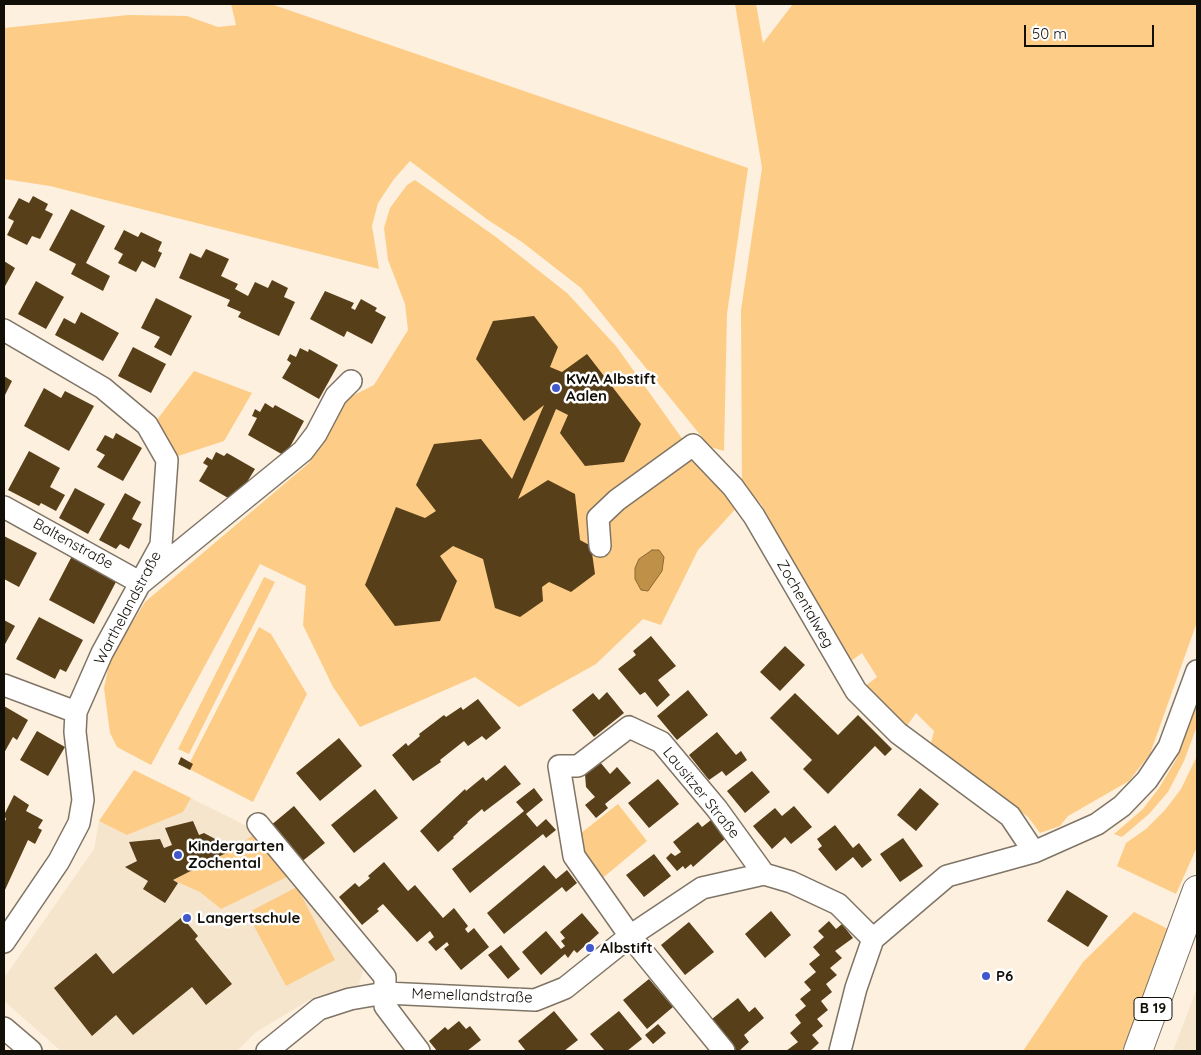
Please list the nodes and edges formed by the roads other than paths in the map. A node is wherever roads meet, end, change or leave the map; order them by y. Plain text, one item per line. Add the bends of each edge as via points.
1 (4, 330) edge
2 (351, 381) dead end
3 (4, 507) edge
4 (600, 546) dead end
5 (141, 583) junction
6 (1197, 671) edge
7 (4, 685) edge
8 (76, 712) junction
9 (258, 824) dead end
10 (1034, 852) junction
11 (764, 874) junction
12 (1197, 890) edge
13 (630, 936) junction
14 (873, 939) junction
15 (4, 942) edge
16 (385, 993) junction
17 (4, 1028) edge
18 (30, 1051) edge
19 (267, 1051) edge
20 (419, 1051) edge
21 (724, 1051) edge
22 (840, 1051) edge
23 (1138, 1051) edge

1 - 5 street, Warthelandstraße via 103,388 147,425 167,460 161,545
2 - 5 street via 336,396 304,451
3 - 5 street, Baltenstraße
4 - 10 street, Zochentalweg via 598,518 617,500 693,446 733,488 754,516 856,692 898,733 1010,816
5 - 8 street, Warthelandstraße via 102,653
6 - 10 street via 1169,746 1147,780 1122,806 1097,824
7 - 8 street
8 - 15 street, Warthelandstraße via 75,732 83,800 79,823 59,861
9 - 16 street via 385,977
10 - 14 street via 947,876
11 - 13 street, Memellandstraße via 702,888
11 - 13 street, Lausitzer Straße via 717,809 661,742 629,727 578,766 559,766 574,856
11 - 14 street, Memellandstraße via 791,882 838,904
12 - 23 highway, B 19
13 - 16 street, Memellandstraße via 565,988 535,1000
13 - 21 street
14 - 22 street
16 - 19 street, Memellandstraße via 319,1009
16 - 20 street via 385,1006
17 - 18 street

